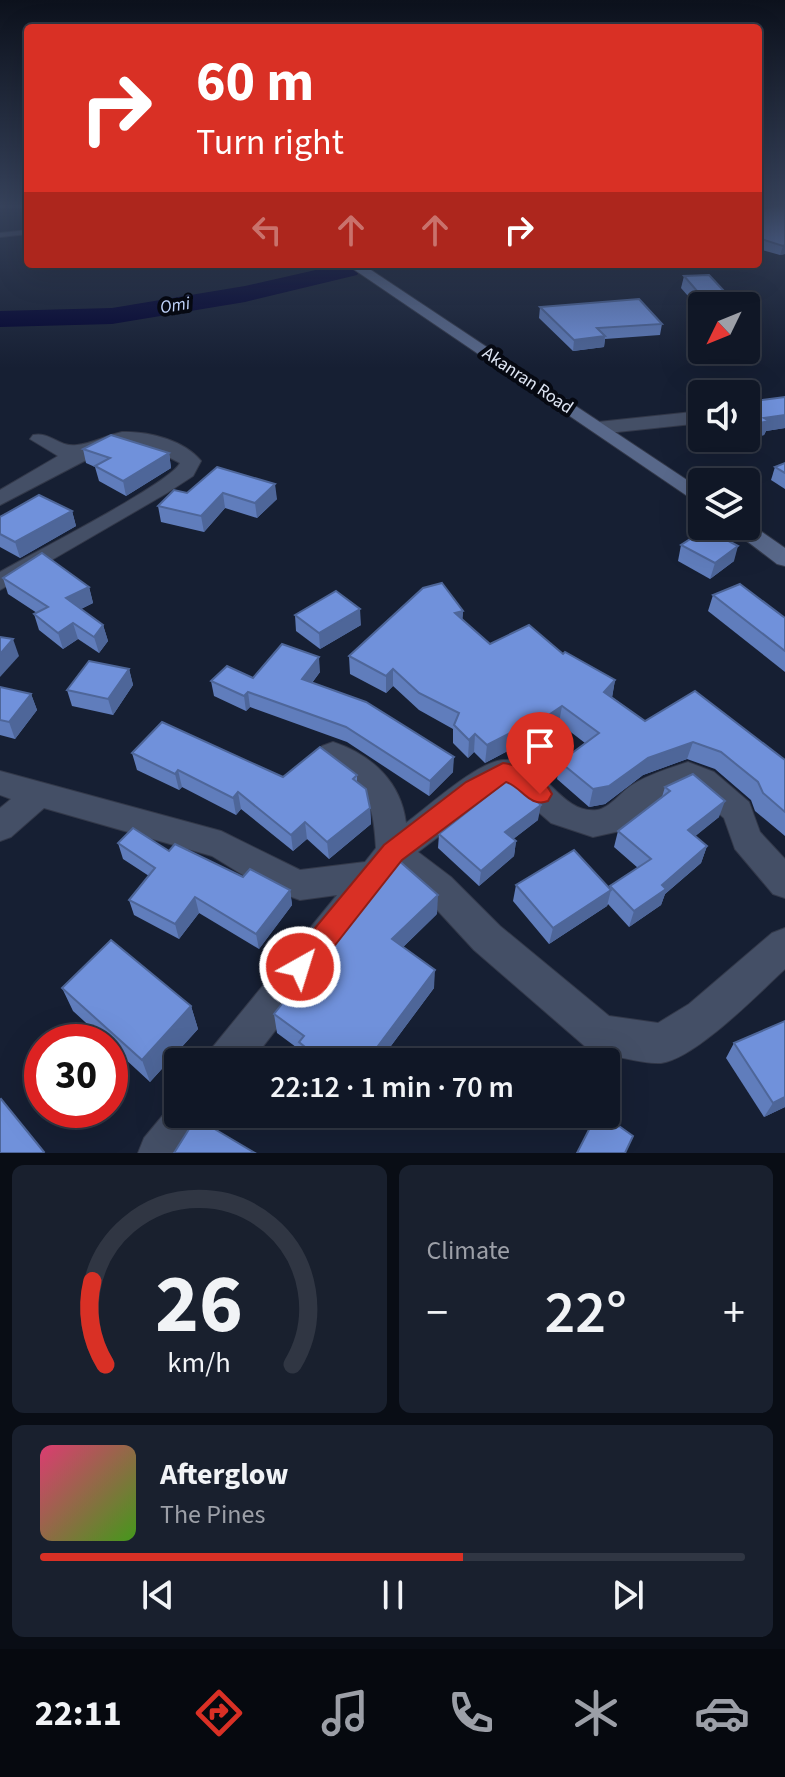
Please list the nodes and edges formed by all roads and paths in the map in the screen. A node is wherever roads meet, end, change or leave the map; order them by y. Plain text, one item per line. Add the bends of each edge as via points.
1 (359, 268) edge
2 (688, 419) edge
3 (598, 428) junction
4 (40, 439) dead end
5 (85, 452) junction
6 (688, 490) edge
7 (0, 499) edge
8 (758, 540) edge
9 (785, 559) edge
10 (0, 582) edge
11 (333, 754) edge
12 (0, 783) edge
13 (39, 794) junction
14 (0, 827) edge
15 (384, 864) junction
16 (785, 883) edge
17 (785, 945) edge
18 (237, 1048) edge
19 (178, 1128) edge
20 (159, 1153) edge

1 - 3 main road, Akanran Road
2 - 3 street
3 - 6 main road, Akanran Road
4 - 5 street via 59,450
5 - 7 street
5 - 10 street via 121,438 134,439 176,449 191,461 186,472 160,489
8 - 9 main road
11 - 15 street via 365,772 388,798
12 - 13 street
13 - 14 street
13 - 15 street via 221,845 300,885
15 - 16 street via 503,772 518,774 562,814 593,824 609,822 644,793 688,774 738,811 746,839
15 - 17 street via 439,888 487,938 601,1034 661,1043 703,1018
15 - 18 street
19 - 20 street

